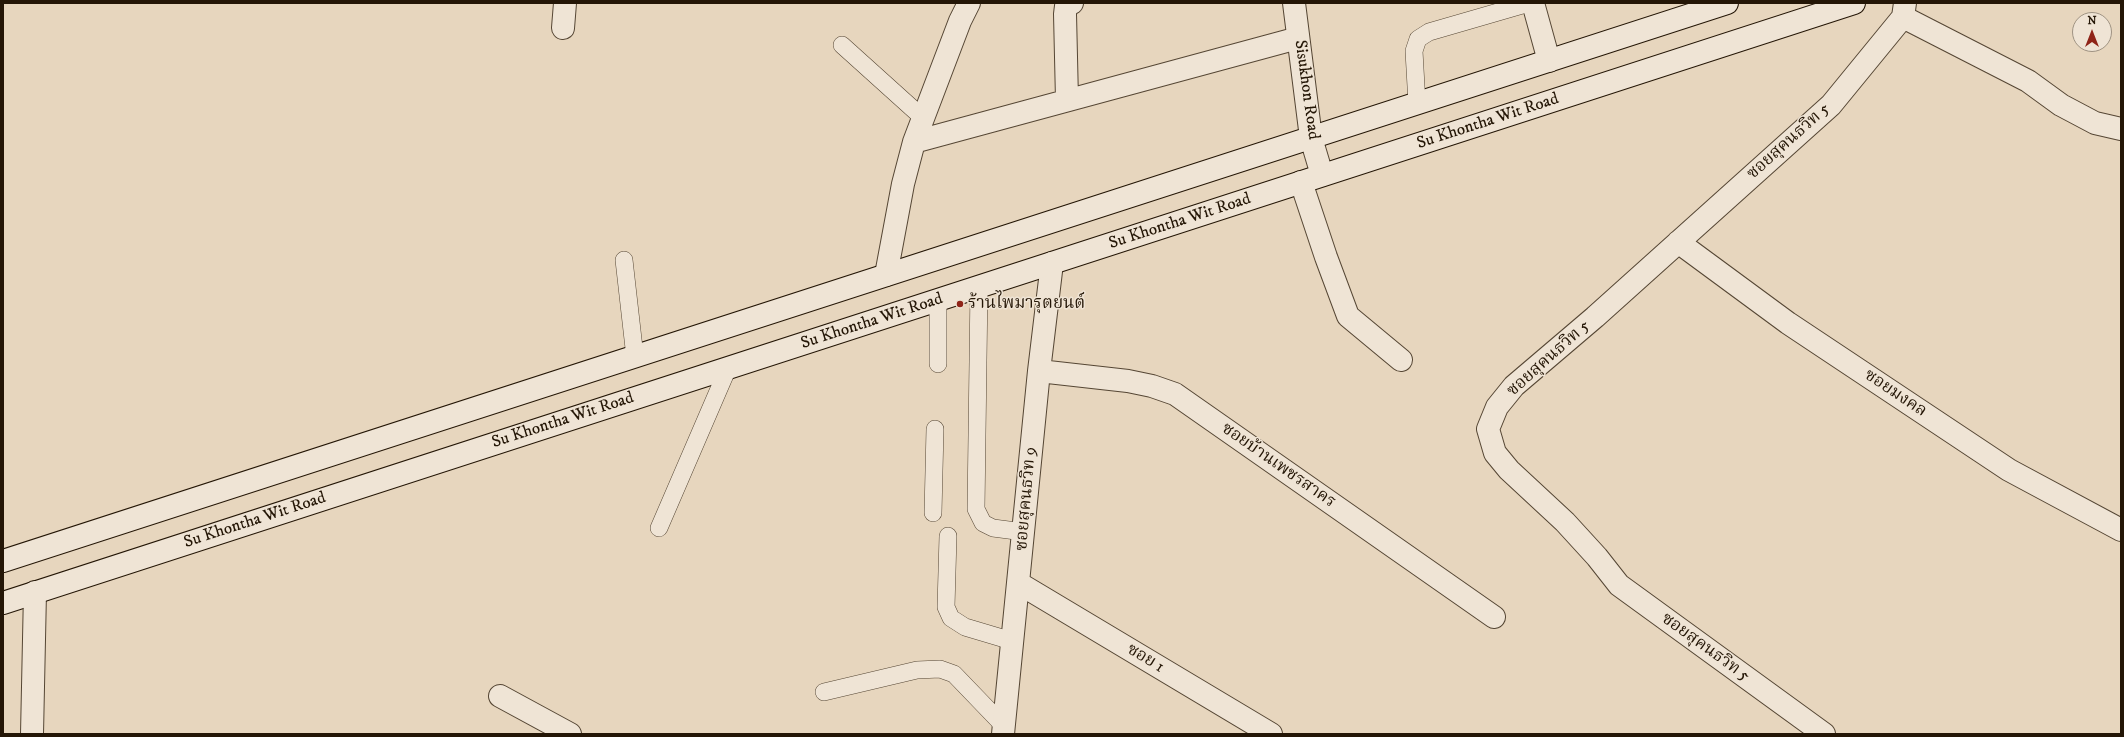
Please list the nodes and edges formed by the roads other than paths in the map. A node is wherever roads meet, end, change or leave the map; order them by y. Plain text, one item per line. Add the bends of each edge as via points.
1 (565, 3) edge
2 (969, 3) edge
3 (1072, 3) edge
4 (1294, 3) edge
5 (1529, 3) edge
6 (1533, 3) edge
7 (1727, 3) edge
8 (1854, 3) edge
9 (1904, 10) edge
10 (563, 28) dead end
11 (1298, 38) junction
12 (842, 46) dead end
13 (1549, 61) junction
14 (1067, 100) junction
15 (1417, 104) junction
16 (923, 118) junction
17 (2121, 128) edge
18 (1311, 138) junction
19 (914, 142) junction
20 (1322, 175) junction
21 (1301, 182) junction
22 (1678, 242) junction
23 (624, 260) dead end
24 (1052, 263) junction
25 (886, 275) junction
26 (979, 287) junction
27 (938, 300) junction
28 (635, 357) junction
29 (1401, 360) dead end
30 (938, 364) dead end
31 (728, 368) junction
32 (1039, 371) junction
33 (935, 429) dead end
34 (933, 513) dead end
35 (659, 528) dead end
36 (2121, 530) edge
37 (1024, 532) junction
38 (948, 536) dead end
39 (3, 561) edge
40 (1020, 584) junction
41 (35, 592) junction
42 (3, 603) edge
43 (1494, 617) dead end
44 (1012, 641) junction
45 (824, 692) dead end
46 (500, 696) dead end
47 (1004, 730) edge
48 (32, 734) edge
49 (570, 734) edge
50 (1271, 734) edge
51 (1824, 734) edge

1 - 10 street
2 - 16 street
3 - 14 street via 1066,6 1065,14
4 - 11 street, Sisukhon Road
5 - 15 lane via 1429,32 1418,39 1414,51
6 - 13 street
7 - 13 street
8 - 20 street, Su Khontha Wit Road
9 - 17 street via 2028,81 2061,105 2095,123
9 - 22 street, ซอยสุคนธวิท 5 via 1831,105
11 - 14 street
11 - 18 street, Sisukhon Road
12 - 16 lane
13 - 15 street
14 - 19 street
15 - 18 street
16 - 19 street
18 - 20 street, Sisukhon Road
18 - 25 street
19 - 25 street via 903,184
20 - 21 street, Su Khontha Wit Road
21 - 24 street, Su Khontha Wit Road
21 - 29 street via 1348,316
22 - 36 street, ซอยมงคล via 1788,322 2010,470
22 - 51 street, ซอยสุคนธวิท 5 via 1514,386 1497,407 1488,429 1495,453 1509,470 1566,522 1619,585
23 - 28 lane
24 - 26 street, Su Khontha Wit Road
24 - 32 street, ซอยสุคนธวิท 9
25 - 28 street
26 - 27 street, Su Khontha Wit Road
26 - 37 lane via 976,509 983,523 993,528
27 - 30 lane
27 - 31 street, Su Khontha Wit Road
28 - 39 street
31 - 35 lane
31 - 41 street, Su Khontha Wit Road
32 - 37 street, ซอยสุคนธวิท 9
32 - 43 street, ซอยบ้านเพชรสาคร via 1128,381 1175,394
33 - 34 lane
37 - 40 street, ซอยสุคนธวิท 9
38 - 44 lane via 946,607 951,618 965,627
40 - 44 street, ซอยสุคนธวิท 9
40 - 50 street, ซอย 1
41 - 42 street, Su Khontha Wit Road
41 - 48 street
44 - 47 street, ซอยสุคนธวิท 9
45 - 47 lane via 917,670 940,669 954,674
46 - 49 street

